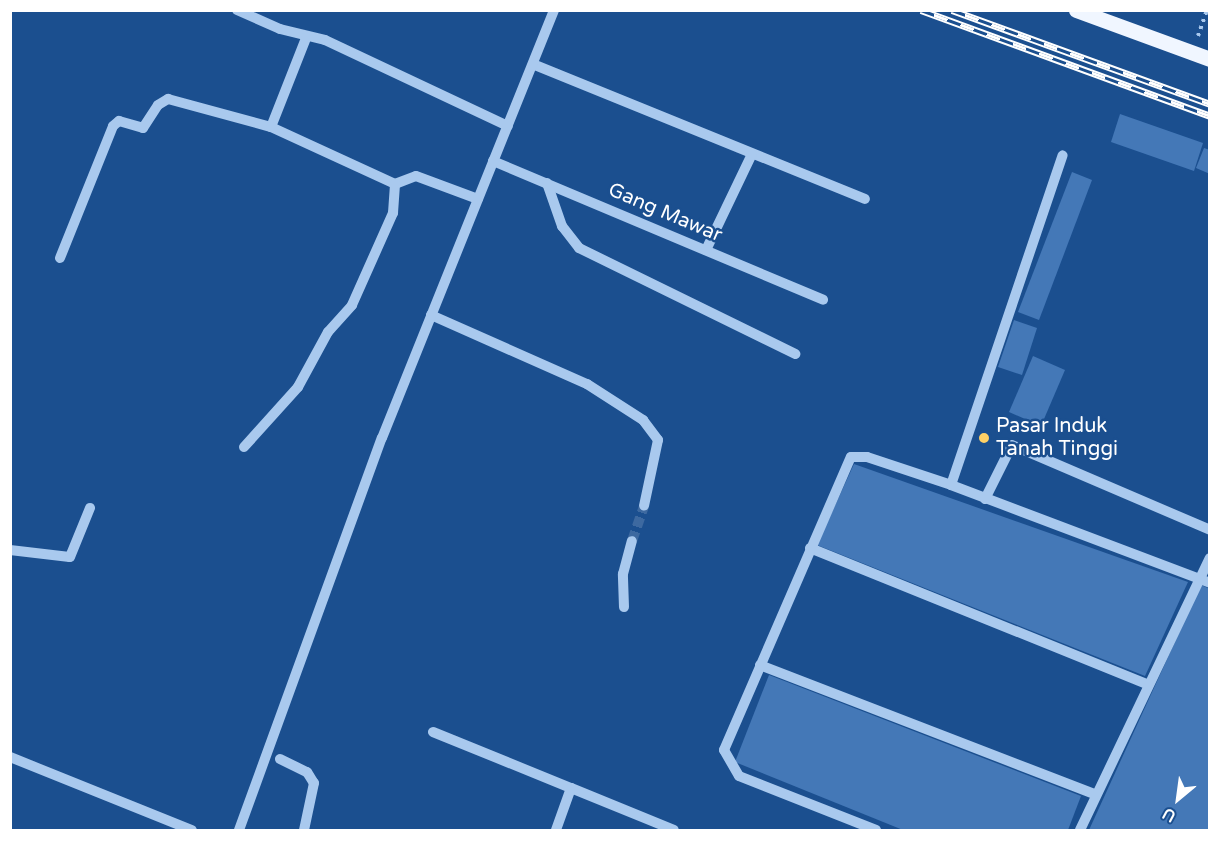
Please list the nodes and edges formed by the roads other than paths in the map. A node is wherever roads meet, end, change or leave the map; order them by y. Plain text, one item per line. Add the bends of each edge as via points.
1 (237, 10) edge
2 (554, 10) edge
3 (1076, 10) edge
4 (306, 38) junction
5 (1209, 59) edge
6 (535, 65) junction
7 (508, 126) junction
8 (271, 127) junction
9 (752, 154) junction
10 (1063, 155) dead end
11 (493, 161) junction
12 (547, 183) junction
13 (395, 184) junction
14 (478, 199) junction
15 (865, 199) dead end
16 (706, 250) junction
17 (60, 258) dead end
18 (823, 300) dead end
19 (431, 315) junction
20 (795, 354) dead end
21 (244, 447) dead end
22 (951, 485) junction
23 (985, 499) junction
24 (644, 506) tunnel mouth
25 (90, 508) dead end
26 (1209, 530) edge
27 (632, 541) tunnel mouth
28 (810, 548) junction
29 (10, 550) edge
30 (1209, 558) edge
31 (1198, 578) junction
32 (1209, 583) edge
33 (624, 607) dead end
34 (760, 665) junction
35 (1146, 684) junction
36 (433, 732) dead end
37 (10, 757) edge
38 (280, 759) dead end
39 (571, 788) junction
40 (1095, 794) junction
41 (192, 831) edge
42 (239, 831) edge
43 (304, 831) edge
44 (556, 831) edge
45 (674, 831) edge
46 (876, 831) edge
47 (1080, 831) edge

1 - 4 street
2 - 6 street
3 - 5 main road
4 - 7 street via 325,40
4 - 8 street
6 - 7 street
6 - 9 street
7 - 11 street
8 - 13 street
8 - 17 street via 168,99 158,105 143,128 115,123
9 - 15 street
9 - 16 street
10 - 22 street
11 - 12 street, Gang Mawar
11 - 14 street
12 - 16 street, Gang Mawar
12 - 20 street via 562,226 579,248
13 - 14 street via 424,178
13 - 21 street via 393,213 352,305 328,332 298,387
14 - 19 street
16 - 18 street, Gang Mawar
19 - 24 street via 587,384 649,425 658,440
19 - 42 street
22 - 23 street
22 - 28 street via 867,457 851,457
23 - 26 street via 1012,445
23 - 31 street
25 - 29 street via 70,557
27 - 33 street via 623,574
28 - 34 street
28 - 35 street
30 - 31 street
31 - 32 street
31 - 35 street
34 - 40 street
34 - 46 street via 724,750 732,769
35 - 40 street
36 - 39 street
37 - 41 street
38 - 43 street via 314,783
39 - 44 street
39 - 45 street
40 - 47 street

